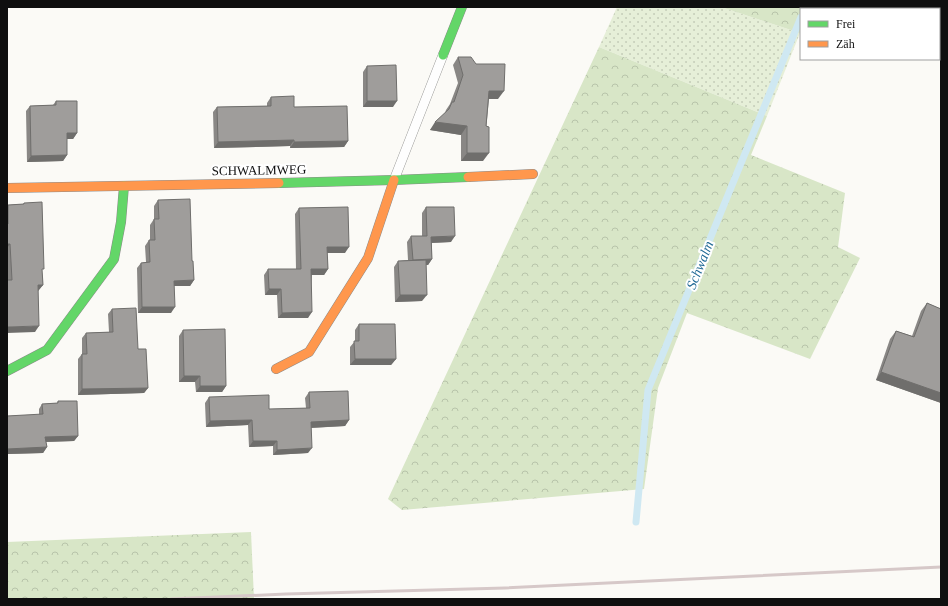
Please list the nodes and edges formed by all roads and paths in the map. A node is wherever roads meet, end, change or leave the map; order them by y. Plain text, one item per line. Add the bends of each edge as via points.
1 (462, 7) edge
2 (443, 55) joint
3 (533, 174) dead end
4 (394, 180) junction
5 (124, 186) junction
6 (7, 188) edge
7 (276, 369) dead end
8 (7, 371) edge

1 - 2 street
2 - 4 lane
3 - 4 street, SCHWALMWEG
4 - 5 street, SCHWALMWEG
4 - 7 street via 368,258 309,352
5 - 6 street, SCHWALMWEG
5 - 8 street via 114,259 47,350

